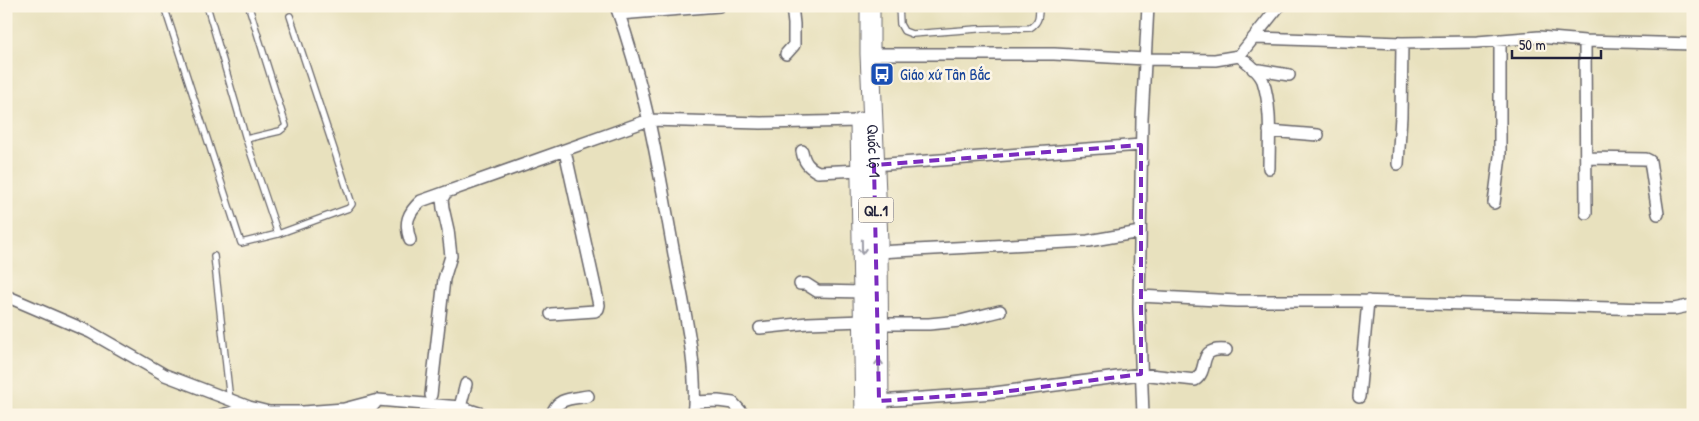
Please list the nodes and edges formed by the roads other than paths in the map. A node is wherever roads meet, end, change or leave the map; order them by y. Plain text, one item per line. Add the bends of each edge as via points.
1 (164, 6) edge
2 (207, 6) edge
3 (719, 6) edge
4 (792, 6) edge
5 (858, 6) edge
6 (870, 6) edge
7 (899, 6) edge
8 (1038, 6) edge
9 (1148, 6) edge
10 (1279, 6) edge
11 (249, 7) edge
12 (617, 10) edge
13 (290, 16) dead end
14 (1255, 38) junction
15 (1500, 40) junction
16 (1585, 41) junction
17 (1402, 43) junction
18 (1693, 44) edge
19 (786, 54) dead end
20 (870, 54) junction
21 (1239, 56) junction
22 (1145, 59) junction
23 (1254, 68) junction
24 (1289, 75) dead end
25 (649, 120) junction
26 (860, 121) junction
27 (1269, 131) junction
28 (1318, 135) dead end
29 (246, 139) junction
30 (1141, 145) junction
31 (565, 151) junction
32 (802, 151) dead end
33 (1586, 158) junction
34 (1398, 164) dead end
35 (868, 168) junction
36 (1269, 168) dead end
37 (446, 192) junction
38 (1494, 203) dead end
39 (1586, 213) dead end
40 (1658, 214) dead end
41 (1140, 232) junction
42 (278, 234) junction
43 (410, 240) dead end
44 (878, 252) junction
45 (214, 256) dead end
46 (800, 284) dead end
47 (863, 292) junction
48 (6, 296) edge
49 (1139, 296) junction
50 (1368, 301) junction
51 (1693, 305) edge
52 (1000, 311) dead end
53 (551, 314) dead end
54 (871, 323) junction
55 (760, 328) dead end
56 (1226, 350) dead end
57 (1142, 374) junction
58 (466, 384) dead end
59 (431, 395) dead end
60 (588, 396) dead end
61 (1359, 397) dead end
62 (378, 400) junction
63 (230, 401) junction
64 (694, 402) junction
65 (249, 407) junction
66 (460, 407) junction
67 (879, 408) edge
68 (223, 415) edge
69 (365, 415) edge
70 (484, 415) edge
71 (552, 415) edge
72 (692, 415) edge
73 (744, 415) edge
74 (865, 415) edge
75 (1143, 415) edge

1 - 42 lane via 241,243
2 - 29 lane
3 - 12 street
4 - 19 street via 794,45
5 - 26 highway, Quốc lộ 1 / QL.1
6 - 20 highway, Quốc lộ 1 / QL.1
7 - 8 lane via 900,24 904,31 912,34 1030,28 1040,17
9 - 22 street
10 - 14 street
11 - 29 lane via 286,126 280,131
12 - 25 street via 633,54
13 - 42 lane via 352,204 349,208
14 - 17 street
14 - 21 street
15 - 16 street via 1539,37
15 - 17 street
15 - 38 street via 1500,156
16 - 18 street
16 - 33 street
17 - 34 street
20 - 22 street via 1054,54
20 - 35 highway, Quốc lộ 1 / QL.1
21 - 22 street via 1215,60
21 - 23 street
22 - 30 street
23 - 24 street
23 - 27 street via 1262,80 1270,116
25 - 26 street
25 - 31 street
25 - 64 street via 685,317
26 - 35 highway, Quốc lộ 1 / QL.1
27 - 28 street
27 - 36 street
29 - 42 lane
30 - 35 street
30 - 41 street
31 - 37 street
31 - 53 street via 599,305 595,311
32 - 35 street via 804,161 818,172
33 - 39 street
33 - 40 street via 1646,158 1650,161
35 - 44 highway, Quốc lộ 1 / QL.1
35 -> 47 highway, Quốc lộ 1 / QL.1
37 - 43 street via 421,201 410,211 407,231
37 - 59 street via 442,199 451,256 444,279
41 - 44 street via 1088,241
41 - 49 street
44 - 54 highway, Quốc lộ 1 / QL.1
45 - 63 lane
46 - 47 street via 817,291
47 - 54 highway, Quốc lộ 1 / QL.1
48 - 63 street via 90,332 165,375
49 - 50 street via 1237,301
49 - 57 street
50 - 51 street via 1650,309
50 - 61 street
52 - 54 street via 952,322
54 - 55 street via 808,323
67 -> 54 highway, Quốc lộ 1 / QL.1
54 - 74 highway, Quốc lộ 1 / QL.1
56 - 57 street via 1209,352 1201,375 1195,380
57 - 67 street
57 - 75 street
58 - 66 street
60 - 71 street via 556,404
62 - 65 street via 344,409 303,412 269,412
62 - 66 street
62 - 69 street
63 - 65 street
64 - 72 street
64 - 73 street via 733,403
65 - 68 street
66 - 70 street

